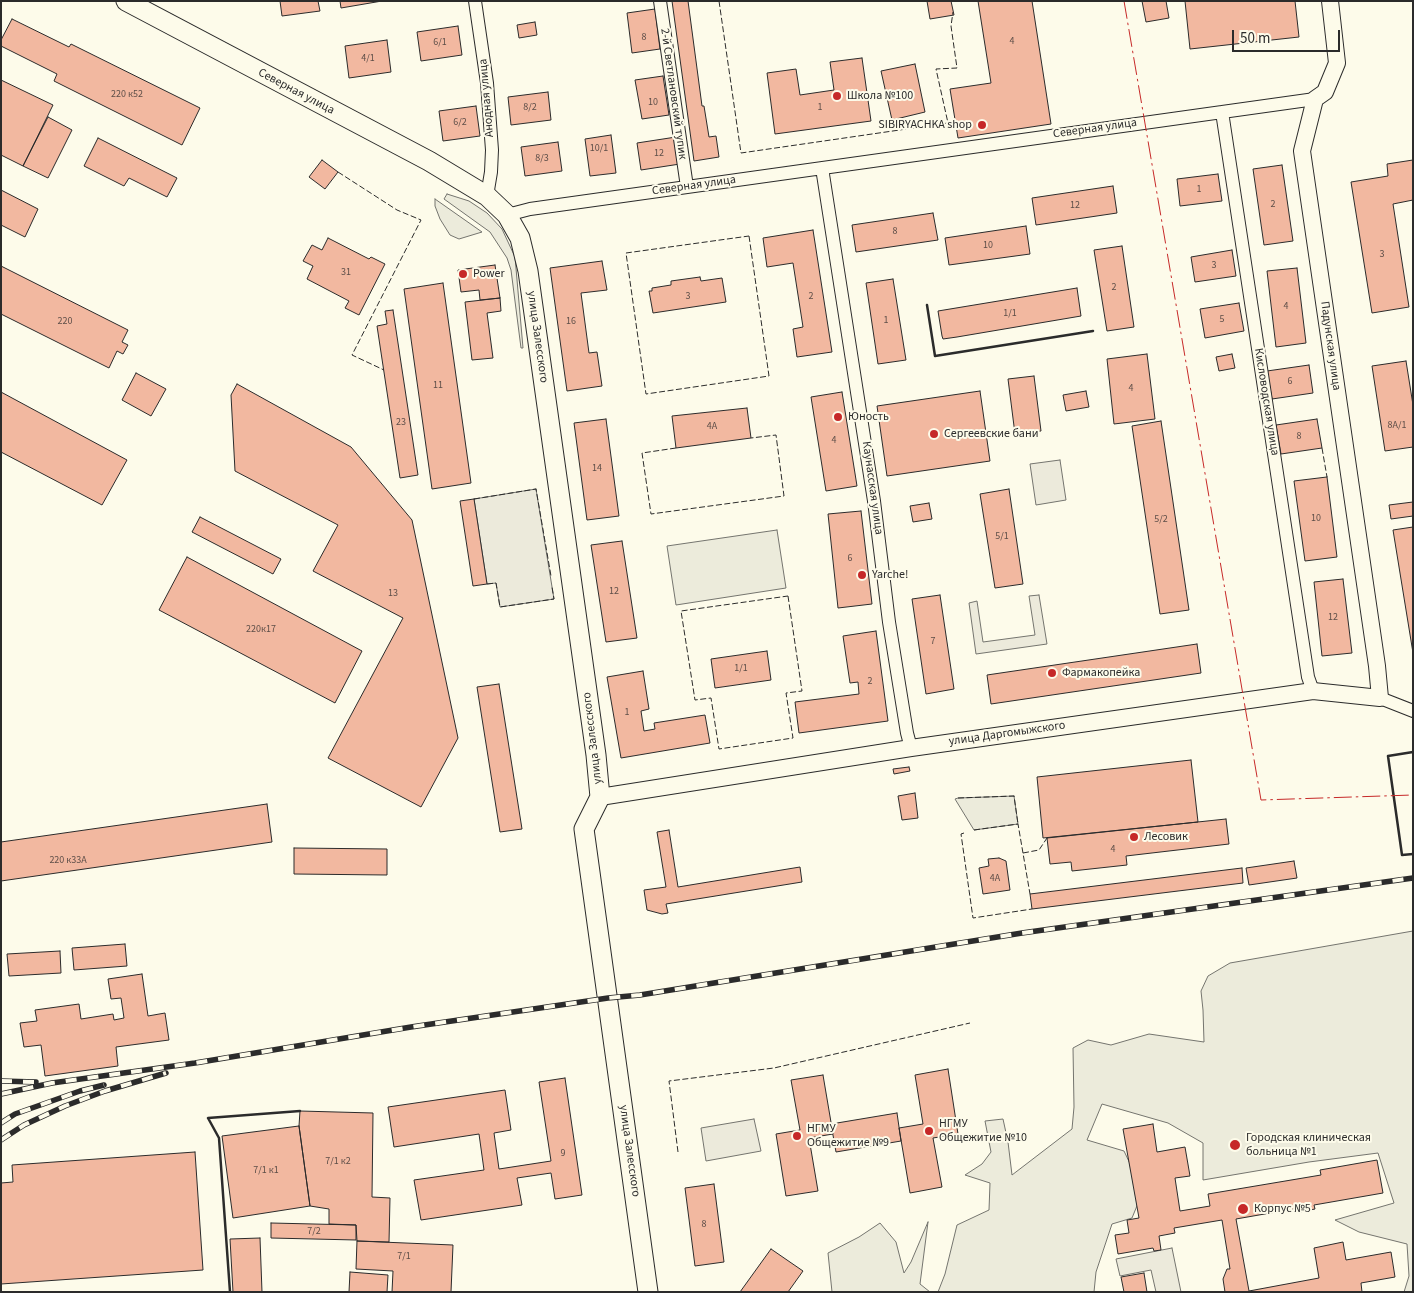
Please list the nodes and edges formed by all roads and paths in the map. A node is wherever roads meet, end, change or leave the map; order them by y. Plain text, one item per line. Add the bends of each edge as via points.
1 (126, 1) edge
2 (475, 1) edge
3 (660, 1) edge
4 (1330, 1) edge
5 (1316, 99) junction
6 (1222, 112) junction
7 (822, 168) junction
8 (687, 187) junction
9 (487, 196) junction
10 (507, 215) junction
11 (1312, 691) junction
12 (1380, 698) junction
13 (1413, 711) edge
14 (911, 748) junction
15 (600, 797) junction
16 (648, 1292) edge

1 - 9 main road, Северная улица via 429,161
2 - 9 street, Анодная улица via 487,83 492,150
3 - 8 street, 2-й Светлановский тупик
4 - 5 street, Падунская улица via 1337,63 1326,92
5 - 6 street, Северная улица
5 - 12 street, Падунская улица via 1302,151
6 - 7 street, Северная улица
6 - 11 street, Кисловодская улица
7 - 8 street, Северная улица
7 - 14 street, Каунасская улица via 874,501 889,622
8 - 10 street, Северная улица
9 - 10 main road, Северная улица
10 - 15 main road, улица Залесского via 520,238 528,271
11 - 12 street, улица Даргомыжского
11 - 14 street, улица Даргомыжского
12 - 13 street, улица Даргомыжского
14 - 15 street, улица Даргомыжского
15 - 16 main road, улица Залесского via 584,829

